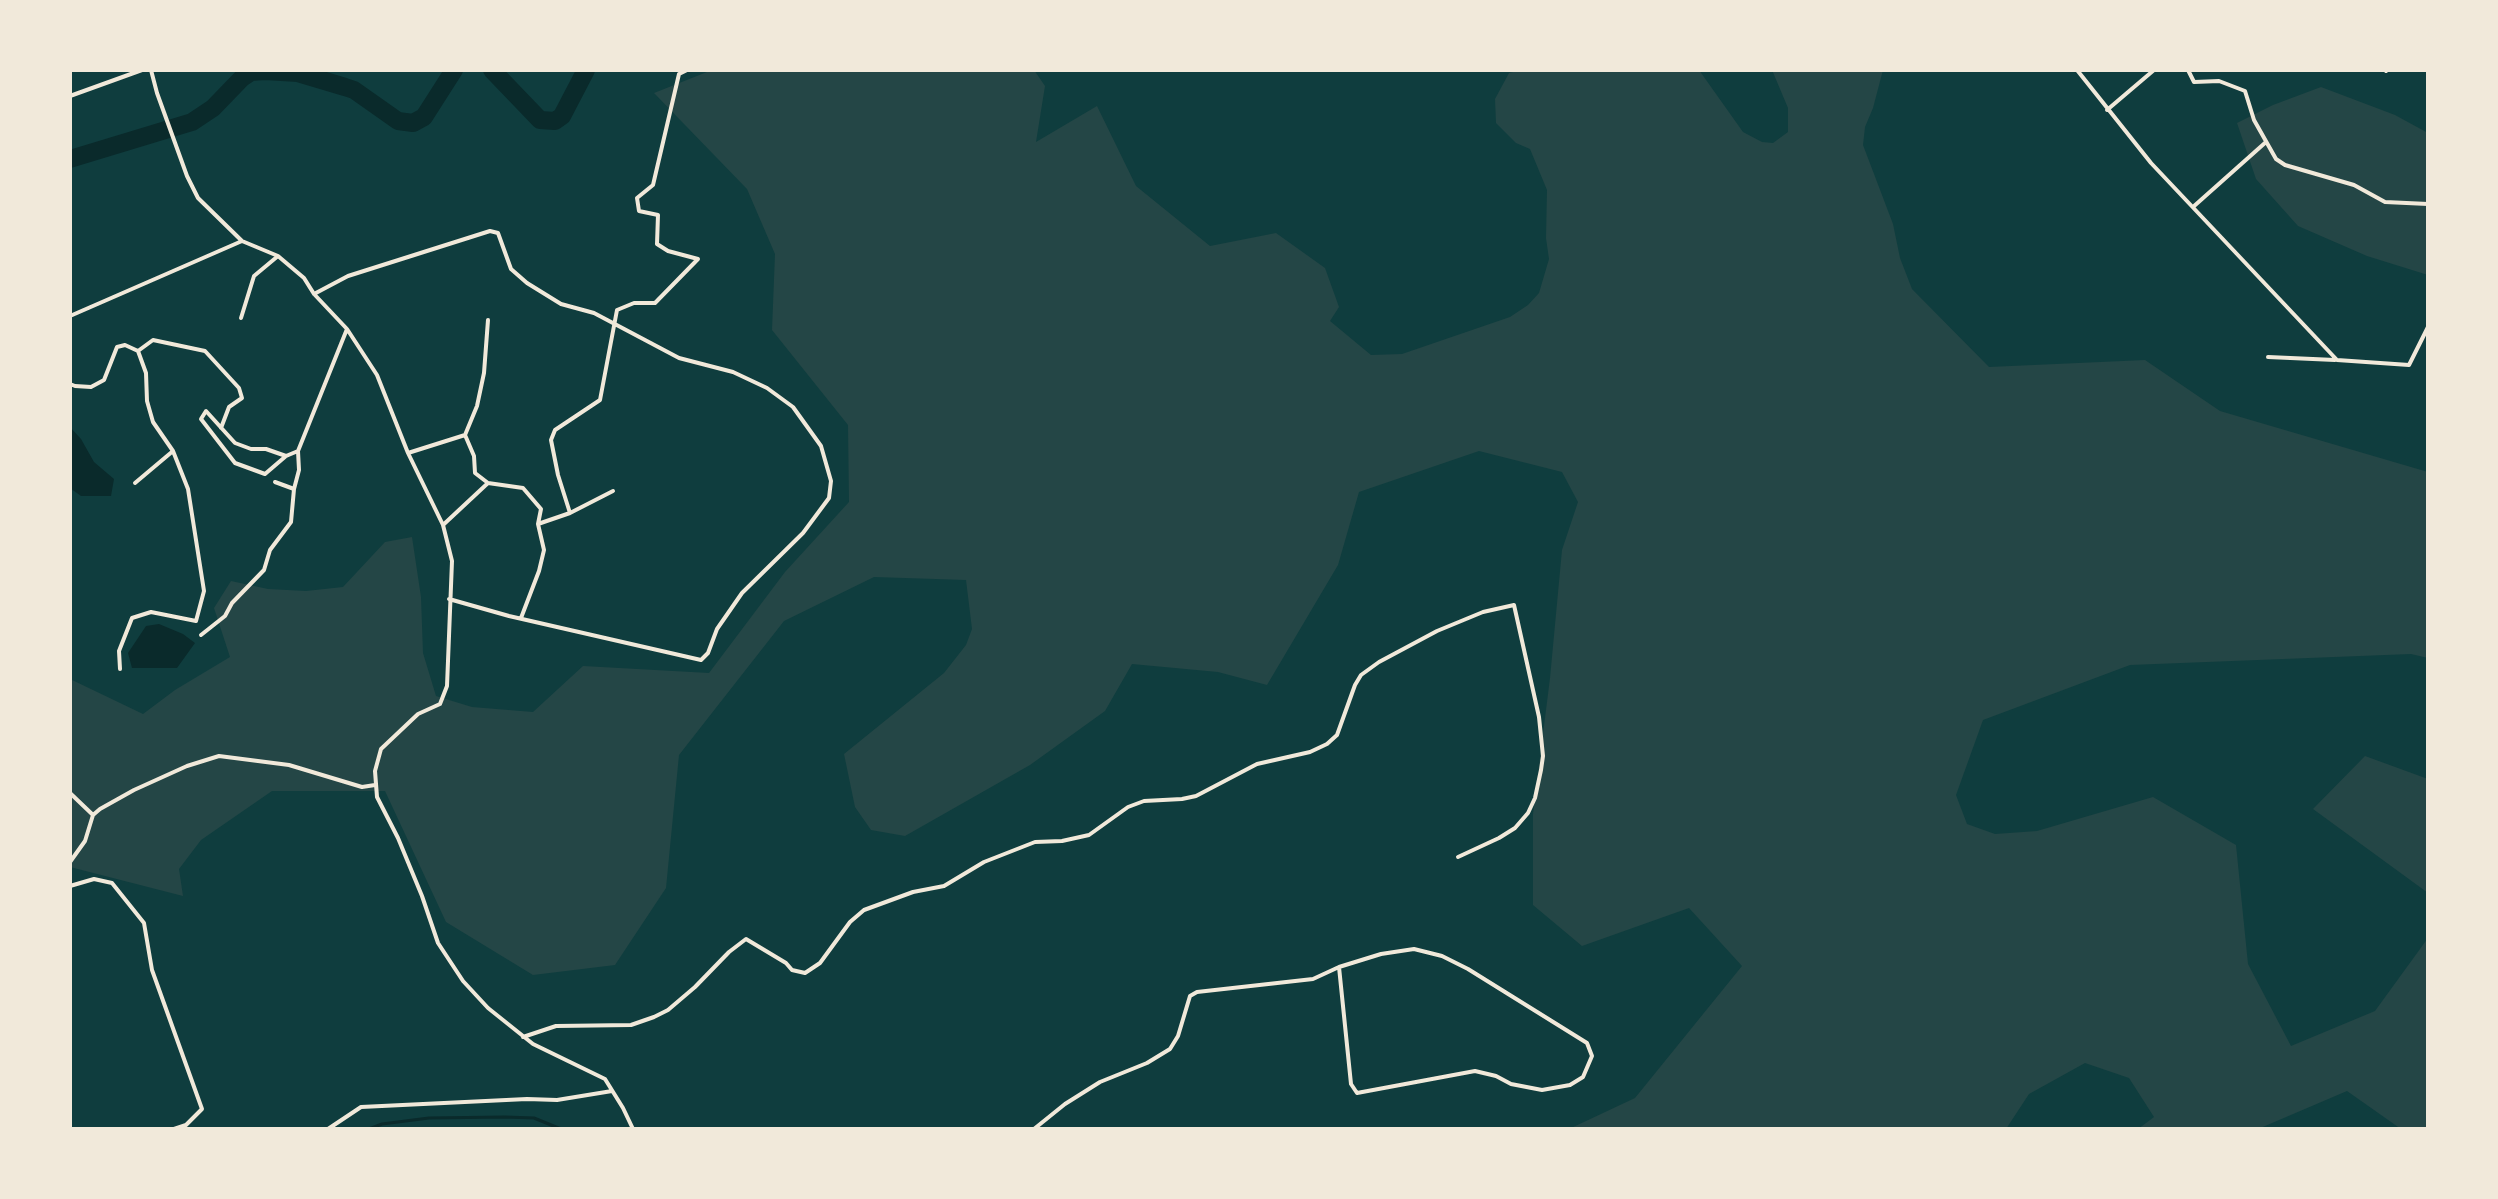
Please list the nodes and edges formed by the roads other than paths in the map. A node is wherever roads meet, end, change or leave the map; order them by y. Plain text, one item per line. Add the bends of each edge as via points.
1 (142, 70) edge
2 (151, 70) edge
3 (687, 70) edge
4 (2077, 70) edge
5 (2154, 70) edge
6 (2188, 70) edge
7 (70, 96) edge
8 (2107, 110) junction
9 (2266, 141) junction
10 (2428, 204) edge
11 (2193, 207) junction
12 (242, 241) junction
13 (278, 256) junction
14 (314, 294) junction
15 (70, 316) edge
16 (241, 318) dead end
17 (488, 320) dead end
18 (613, 323) junction
19 (2428, 327) edge
20 (347, 329) junction
21 (138, 351) junction
22 (2268, 357) dead end
23 (2337, 360) junction
24 (70, 384) edge
25 (221, 428) junction
26 (465, 435) junction
27 (173, 451) junction
28 (298, 451) junction
29 (408, 453) junction
30 (286, 456) junction
31 (275, 482) dead end
32 (135, 483) dead end
33 (488, 483) junction
34 (294, 489) junction
35 (613, 491) dead end
36 (570, 513) junction
37 (538, 524) junction
38 (443, 525) junction
39 (449, 599) junction
40 (521, 618) junction
41 (201, 635) dead end
42 (120, 669) dead end
43 (375, 785) junction
44 (70, 793) edge
45 (93, 815) junction
46 (1458, 857) dead end
47 (70, 862) edge
48 (70, 886) edge
49 (1339, 967) junction
50 (523, 1037) junction
51 (612, 1091) junction
52 (174, 1129) edge
53 (328, 1129) edge
54 (633, 1129) edge
55 (1034, 1129) edge

1 - 7 street
2 - 12 street via 198,198
3 - 18 street via 679,74 653,185 637,198 639,211 658,215 657,244 698,259 655,303 617,310
4 - 8 street
5 - 8 street
6 - 9 street via 2194,82 2219,81 2245,91
8 - 11 street
9 - 10 street via 2285,165 2354,185 2385,202
9 - 11 street
11 - 23 street
12 - 13 street
12 - 15 street
13 - 14 street
13 - 16 street via 254,276
14 - 18 street via 348,276 490,231 498,233 511,269 527,283 561,304
14 - 20 street
17 - 26 street via 482,384
18 - 36 street via 600,400 555,430 551,440
18 - 40 street via 679,358 733,372 793,407 824,454 829,498 803,533 742,593 701,660
19 - 23 street via 2409,365
20 - 28 street
20 - 29 street via 377,375
21 - 24 street via 117,347 104,380 91,387
21 - 25 street via 153,340 205,351 242,398 229,407
21 - 27 street via 153,422
22 - 23 street
25 - 30 street via 235,443
25 - 30 street via 206,411 201,419 235,463 265,474
26 - 29 street
26 - 33 street via 475,473
27 - 32 street
27 - 42 street via 188,489 204,591 196,621 151,612 132,618 119,651
28 - 30 street
28 - 34 street
29 - 38 street
31 - 34 street
33 - 37 street via 523,488 541,509
33 - 38 street
34 - 41 street via 291,522 270,550 264,570 225,616
35 - 36 street
36 - 37 street
37 - 40 street via 544,550
38 - 39 street via 452,561
39 - 40 street
39 - 43 street via 447,686 440,704 418,714 381,749
43 - 45 street via 362,787 289,765 219,756 134,790
43 - 50 street via 438,943 463,981
44 - 45 street
45 - 47 street via 85,841
46 - 50 street via 1515,828 1535,798 1543,756 1539,717 1514,605 1437,631 1361,675 1337,735 1327,744 1257,764 1196,796 1144,801 1089,835 1035,842 984,862 944,886 864,910 820,963 805,973 746,939 654,1017 631,1025 556,1026
48 - 52 street via 94,879 112,883 144,923 152,970 202,1109
49 - 49 street via 1414,949 1442,956 1575,1035 1587,1043 1592,1056 1583,1077 1542,1090 1475,1071 1357,1093 1351,1084
49 - 55 street via 1313,979 1197,992 1190,996 1170,1049 1100,1082
50 - 51 street via 605,1079
51 - 53 street via 557,1100 361,1107
51 - 54 street

